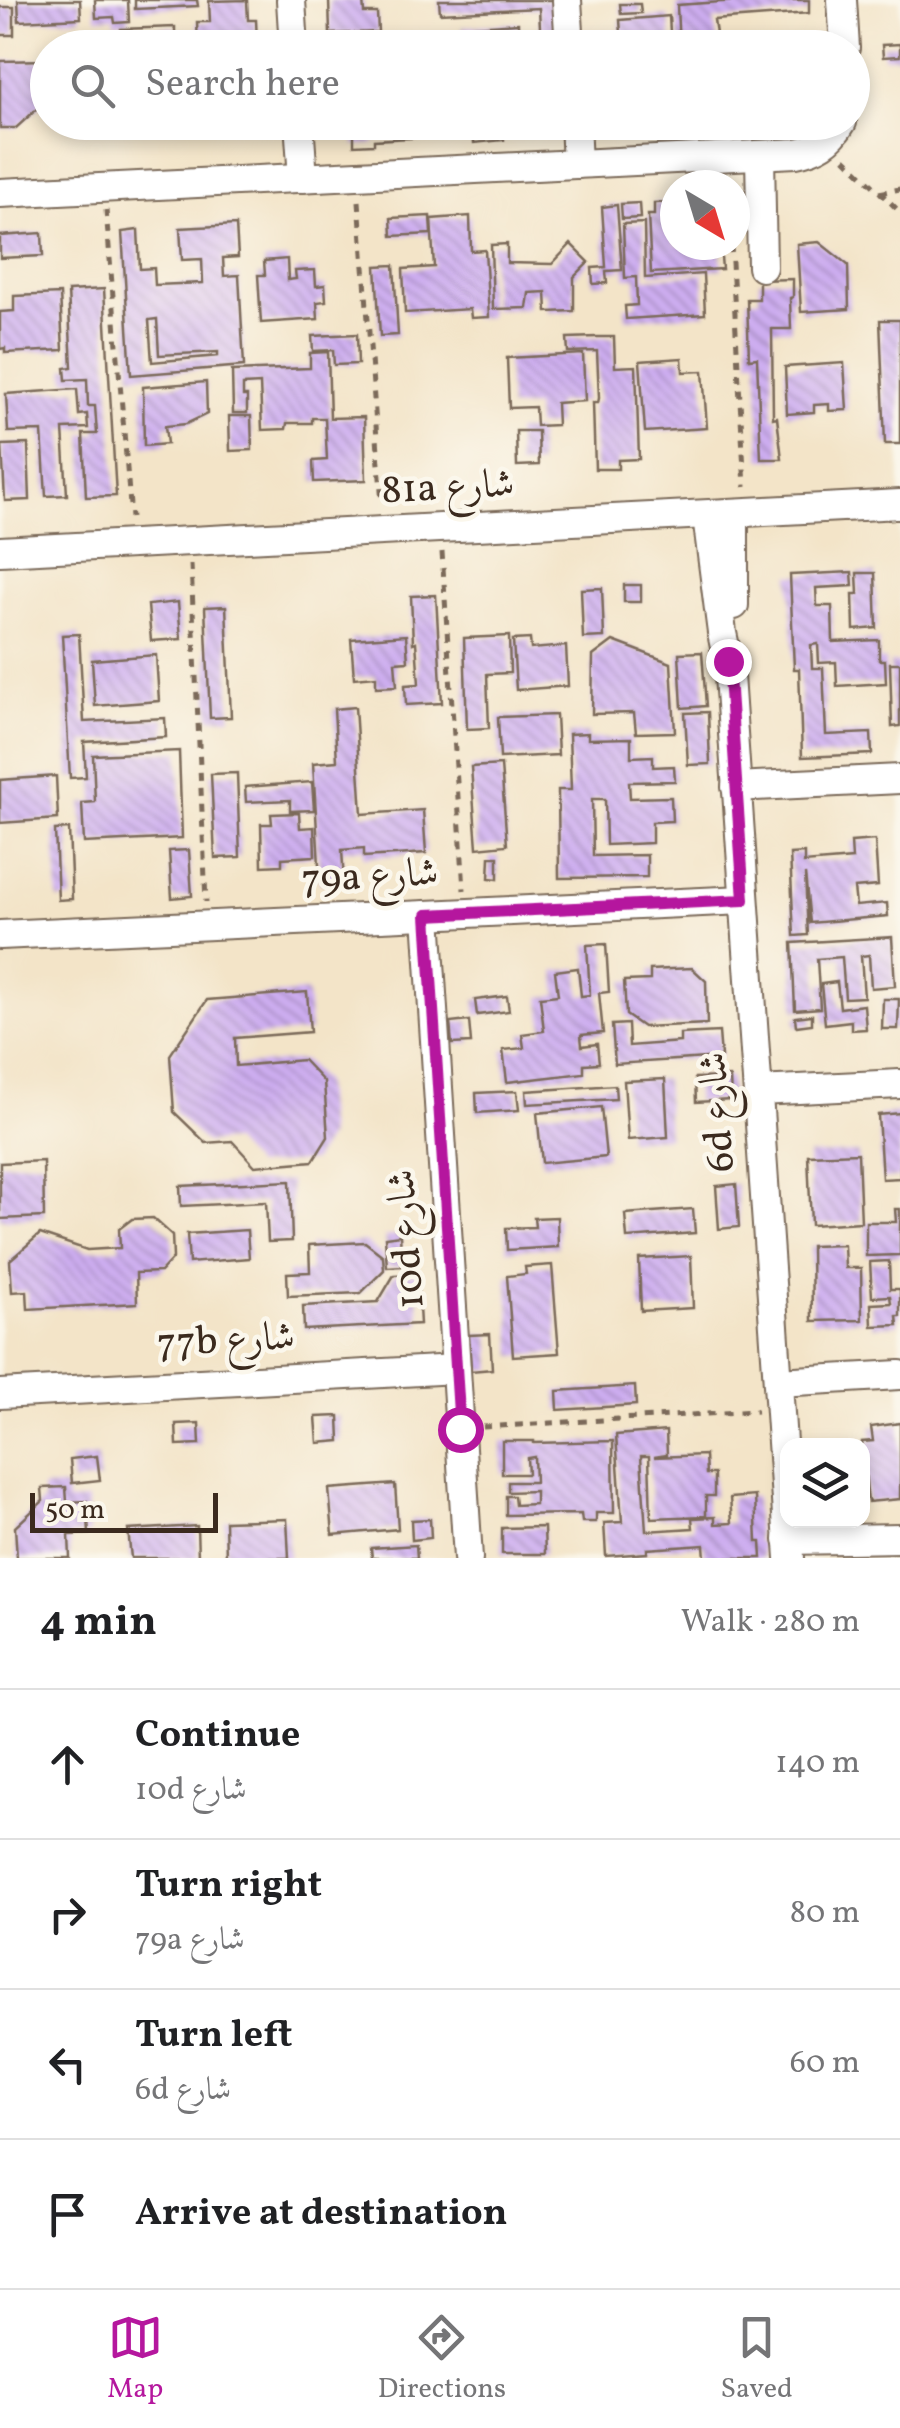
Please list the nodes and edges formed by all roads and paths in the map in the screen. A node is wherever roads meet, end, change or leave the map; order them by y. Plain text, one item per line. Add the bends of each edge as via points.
1 (291, 0) edge
2 (567, 0) edge
3 (842, 0) edge
4 (293, 30) edge
5 (569, 30) edge
6 (844, 30) edge
7 (300, 140) edge
8 (575, 140) edge
9 (825, 140) edge
10 (841, 140) edge
11 (760, 155) junction
12 (577, 164) junction
13 (356, 175) junction
14 (303, 178) junction
15 (104, 188) junction
16 (900, 189) edge
17 (879, 193) junction
18 (0, 194) edge
19 (900, 212) edge
20 (731, 260) edge
21 (762, 266) dead end
22 (900, 504) edge
23 (729, 514) junction
24 (440, 530) junction
25 (384, 532) junction
26 (190, 543) junction
27 (133, 546) junction
28 (0, 552) edge
29 (900, 779) edge
30 (736, 787) junction
31 (744, 900) junction
32 (466, 913) junction
33 (427, 915) junction
34 (207, 925) junction
35 (0, 935) edge
36 (900, 1084) edge
37 (758, 1092) junction
38 (456, 1370) junction
39 (900, 1375) edge
40 (0, 1394) edge
41 (778, 1396) junction
42 (460, 1429) junction
43 (881, 1544) edge
44 (789, 1549) edge
45 (468, 1558) edge

1 - 4 street
2 - 5 street
3 - 6 street
7 - 14 street
8 - 12 street
9 - 11 street via 814,149
10 - 17 path
11 - 12 street
11 - 21 street
12 - 13 street
13 - 14 street
13 - 25 path
14 - 15 street
15 - 18 street
15 - 27 path
16 - 17 path
17 - 19 path
20 - 23 path
22 - 23 street, 81a شارع
23 - 24 street, 81a شارع
23 - 30 street, 6d شارع
24 - 25 street, 81a شارع
24 - 32 path
25 - 26 street, 81a شارع
26 - 27 street, 81a شارع
26 - 34 path
27 - 28 street, 81a شارع
29 - 30 street
30 - 31 street, 6d شارع
31 - 32 street, 79a شارع
31 - 37 street, 6d شارع
32 - 33 street, 79a شارع
33 - 34 street, 79a شارع
33 - 38 street, 10d شارع
34 - 35 street, 79a شارع
36 - 37 street
37 - 41 street, 6d شارع
38 - 40 street, 77b شارع
38 - 42 street, 10d شارع
39 - 41 street
41 - 42 path
41 - 44 street, 6d شارع
42 - 45 street, 10d شارع
43 - 44 street

